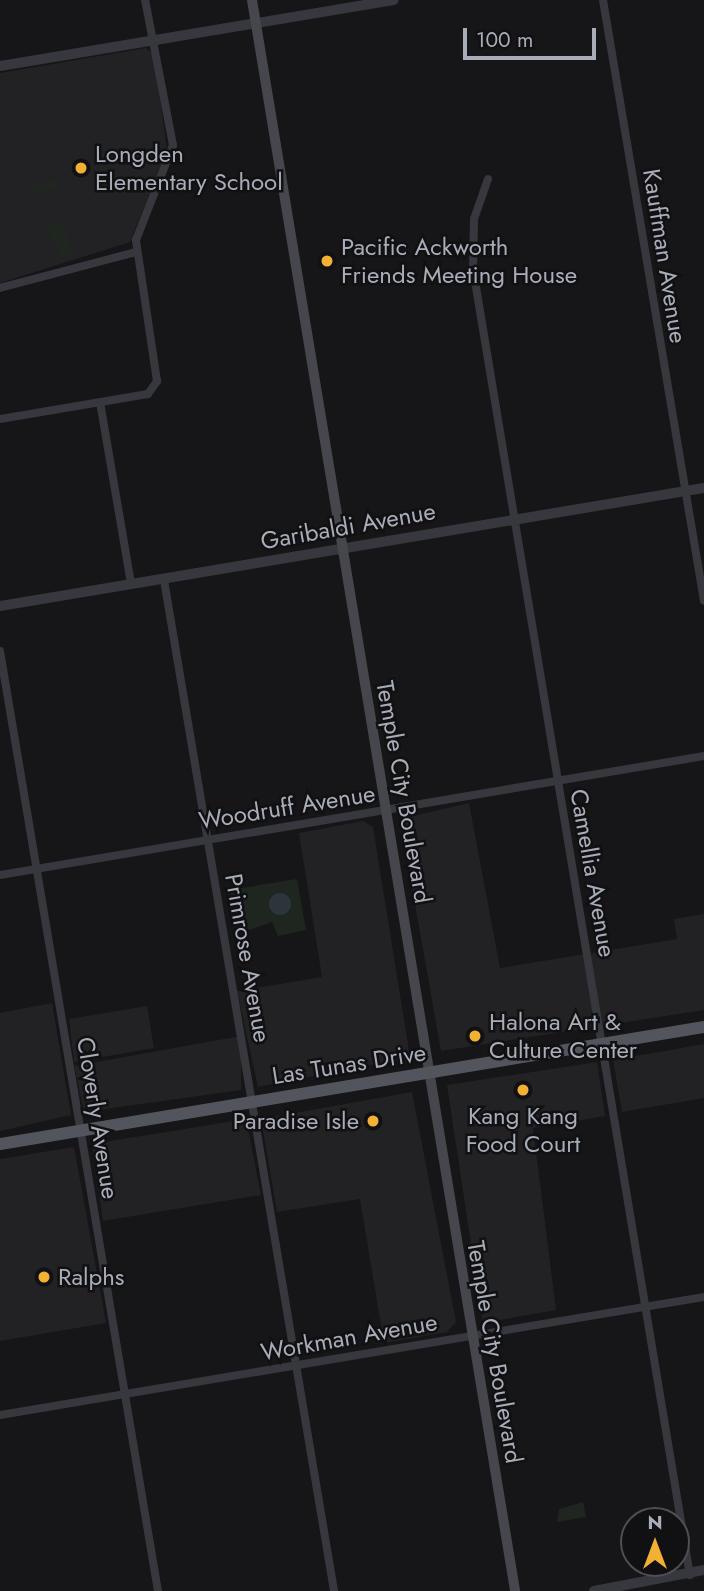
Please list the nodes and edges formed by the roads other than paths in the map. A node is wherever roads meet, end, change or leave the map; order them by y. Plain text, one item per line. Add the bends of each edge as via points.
1 (145, 0) edge
2 (252, 0) edge
3 (393, 0) edge
4 (603, 0) edge
5 (256, 24) junction
6 (154, 40) junction
7 (0, 66) edge
8 (488, 179) dead end
9 (136, 252) junction
10 (0, 288) edge
11 (100, 402) junction
12 (0, 419) edge
13 (704, 488) edge
14 (685, 491) junction
15 (514, 519) junction
16 (342, 548) junction
17 (164, 580) junction
18 (131, 584) junction
19 (704, 601) edge
20 (0, 606) edge
21 (0, 651) edge
22 (704, 756) edge
23 (558, 782) junction
24 (384, 810) junction
25 (208, 839) junction
26 (37, 868) junction
27 (0, 875) edge
28 (704, 1027) edge
29 (602, 1044) junction
30 (427, 1073) junction
31 (251, 1101) junction
32 (81, 1130) junction
33 (0, 1144) edge
34 (704, 1297) edge
35 (646, 1307) junction
36 (471, 1336) junction
37 (295, 1366) junction
38 (125, 1394) junction
39 (0, 1415) edge
40 (679, 1507) edge
41 (704, 1570) edge
42 (690, 1575) edge
43 (678, 1577) edge
44 (158, 1591) edge
45 (334, 1591) edge
46 (515, 1591) edge
47 (594, 1591) edge

1 - 6 street
2 - 5 main road, Temple City Boulevard
3 - 5 street
4 - 14 street, Kauffman Avenue
5 - 6 street
5 - 16 main road, Temple City Boulevard
6 - 7 street
6 - 9 street via 173,145 139,227
8 - 15 street, Camellia Avenue via 474,219 473,269
9 - 10 street via 84,261
9 - 11 street via 154,388
11 - 12 street
11 - 18 street
13 - 14 street, Garibaldi Avenue
14 - 15 street, Garibaldi Avenue
14 - 19 street, Kauffman Avenue
15 - 16 street, Garibaldi Avenue
15 - 23 street, Camellia Avenue
16 - 17 street, Garibaldi Avenue
16 - 24 main road, Temple City Boulevard
17 - 18 street, Garibaldi Avenue
17 - 25 street, Primrose Avenue
18 - 20 street, Garibaldi Avenue
21 - 26 street, Cloverly Avenue
22 - 23 street, Woodruff Avenue
23 - 24 street, Woodruff Avenue
23 - 29 street, Camellia Avenue
24 - 25 street, Woodruff Avenue
24 - 30 main road, Temple City Boulevard
25 - 26 street, Woodruff Avenue
25 - 31 street, Primrose Avenue
26 - 27 street, Woodruff Avenue
26 - 32 street, Cloverly Avenue
28 - 29 main road, Las Tunas Drive
29 - 30 main road, Las Tunas Drive
29 - 35 street, Camellia Avenue
30 - 31 main road, Las Tunas Drive
30 - 36 main road, Temple City Boulevard
31 - 32 main road, Las Tunas Drive
31 - 37 street, Primrose Avenue
32 - 33 main road, Las Tunas Drive
32 - 38 street, Cloverly Avenue
34 - 35 street, Workman Avenue
35 - 36 street, Workman Avenue
35 - 40 street, Camellia Avenue
36 - 37 street, Workman Avenue
36 - 46 main road, Temple City Boulevard
37 - 38 street, Workman Avenue
37 - 45 street, Primrose Avenue
38 - 39 street, Workman Avenue
38 - 44 street, Cloverly Avenue
41 - 42 street
43 - 47 street

